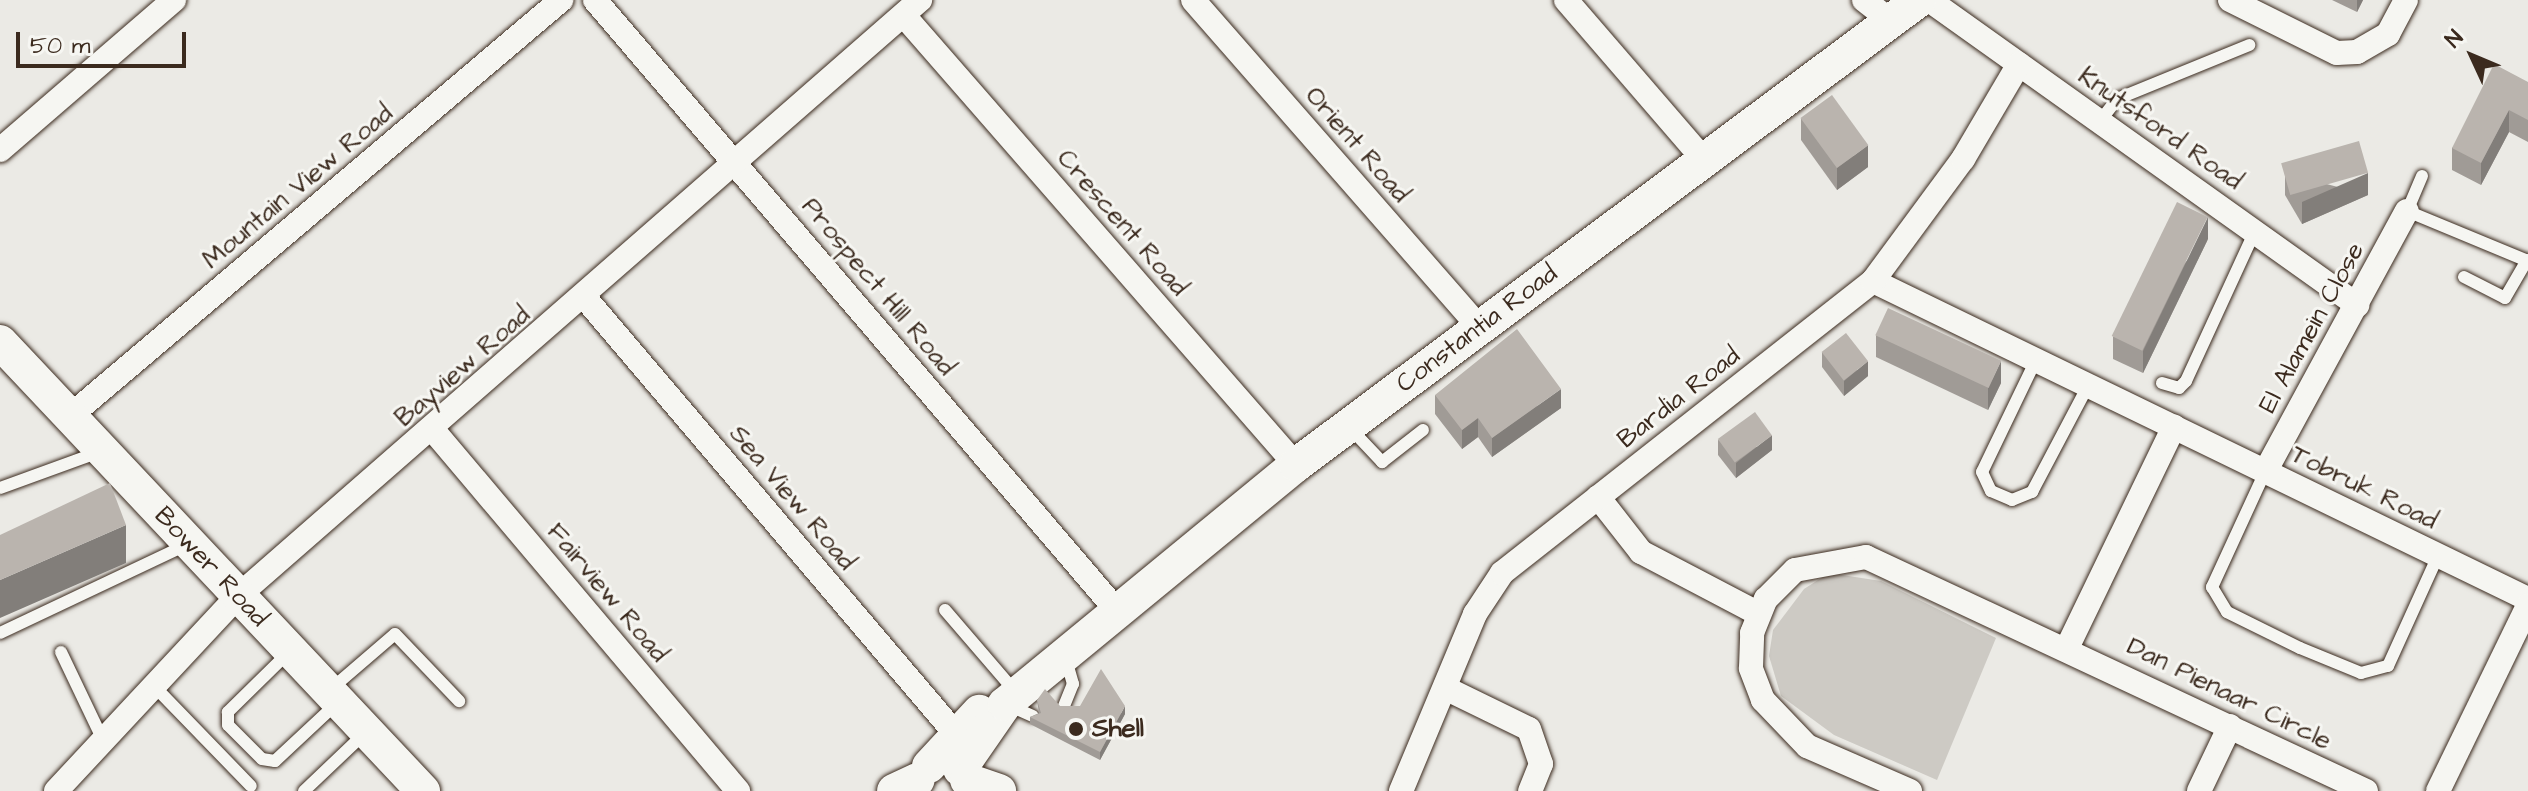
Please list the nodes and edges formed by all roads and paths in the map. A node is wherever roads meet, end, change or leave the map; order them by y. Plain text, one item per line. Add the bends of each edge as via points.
1 (174, 0) edge
2 (561, 0) edge
3 (595, 0) edge
4 (1193, 0) edge
5 (1566, 0) edge
6 (1864, 0) edge
7 (1919, 0) edge
8 (1929, 0) edge
9 (2230, 0) edge
10 (2406, 0) edge
11 (913, 9) edge
12 (1891, 21) junction
13 (2249, 45) dead end
14 (2019, 64) junction
15 (2100, 121) junction
16 (0, 150) edge
17 (1704, 160) junction
18 (738, 165) junction
19 (2422, 176) dead end
20 (2407, 211) junction
21 (2255, 231) junction
22 (2528, 260) edge
23 (2464, 277) dead end
24 (1873, 281) junction
25 (586, 299) junction
26 (2357, 305) junction
27 (1479, 327) junction
28 (0, 342) edge
29 (2035, 362) junction
30 (2162, 383) dead end
31 (2088, 386) junction
32 (70, 416) junction
33 (1348, 425) junction
34 (2174, 427) junction
35 (433, 430) junction
36 (1423, 430) dead end
37 (102, 450) junction
38 (1296, 465) junction
39 (2265, 472) junction
40 (0, 488) edge
41 (1598, 497) junction
42 (189, 544) junction
43 (2438, 556) junction
44 (238, 596) junction
45 (2528, 599) edge
46 (2528, 606) edge
47 (945, 610) dead end
48 (1118, 612) junction
49 (1757, 613) junction
50 (0, 633) edge
51 (2067, 648) junction
52 (290, 651) junction
53 (61, 652) dead end
54 (1054, 662) junction
55 (154, 686) junction
56 (1445, 688) junction
57 (333, 696) junction
58 (459, 701) dead end
59 (1017, 703) junction
60 (1064, 706) edge
61 (2230, 726) junction
62 (366, 732) junction
63 (955, 733) junction
64 (103, 740) junction
65 (944, 782) edge
66 (251, 786) dead end
67 (56, 791) edge
68 (304, 791) edge
69 (423, 791) edge
70 (738, 791) edge
71 (1401, 791) edge
72 (1530, 791) edge
73 (1910, 791) edge
74 (2199, 791) edge
75 (2366, 791) edge
76 (2438, 791) edge

1 - 16 street
2 - 32 street, Mountain View Road
3 - 18 street, Prospect Hill Road
4 - 27 street, Orient Road
5 - 17 street
6 - 12 street
7 - 12 main road, Constantia Road
8 - 14 street, Knutsford Road
9 - 10 street via 2337,53 2357,52 2388,34
11 - 18 street, Bayview Road
11 - 38 street, Crescent Road
12 - 17 main road, Constantia Road
13 - 15 lane via 2117,99
14 - 15 street, Knutsford Road
14 - 24 street, Bardia Road via 1963,159
15 - 21 street, Knutsford Road
17 - 27 main road, Constantia Road
18 - 25 street, Bayview Road
18 - 48 street, Prospect Hill Road
19 - 20 lane
20 - 22 lane
20 - 26 street, El Alamein Close
21 - 26 street, Knutsford Road
21 - 30 lane via 2186,381 2179,388
22 - 23 lane via 2505,298
24 - 29 street, Tobruk Road
24 - 41 street, Bardia Road
25 - 35 street, Bayview Road
25 - 63 street, Sea View Road
26 - 39 street, El Alamein Close
27 - 33 main road, Constantia Road
28 - 32 main road, Bower Road
29 - 31 street, Tobruk Road
29 - 31 lane via 1982,472 1991,491 2012,500 2032,492
31 - 34 street, Tobruk Road
32 - 37 main road, Bower Road
33 - 36 lane via 1382,462
33 - 38 main road, Constantia Road
34 - 39 street, Tobruk Road
34 - 51 street
35 - 44 street, Bayview Road
35 - 70 street, Fairview Road
37 - 40 lane
37 - 42 main road, Bower Road
38 - 48 main road, Constantia Road
39 - 43 street, Tobruk Road
39 - 43 lane, Tobruk Road via 2212,587 2227,612 2300,648 2361,673 2388,666
41 - 49 street via 1641,552
41 - 56 street, Bardia Road via 1502,573 1475,614
42 - 44 main road, Bower Road
42 - 50 lane
43 - 45 street, Tobruk Road
44 - 52 main road, Bower Road
44 - 55 street, Bayview Road
46 - 76 street
47 - 59 lane
48 - 54 main road, Constantia Road
49 - 51 street, Dan Pienaar Circle via 1795,570 1866,557
49 - 73 street via 1751,668 1781,725 1807,746
51 - 61 street, Dan Pienaar Circle
52 - 57 main road, Bower Road
52 - 57 lane via 228,712 228,725 262,759 275,761
53 - 64 lane
54 - 59 main road, Constantia Road
54 - 60 lane via 1073,684
55 - 64 street, Bayview Road
55 - 66 lane
56 - 71 street, Bardia Road
56 - 72 street via 1529,729 1541,764
57 - 58 lane via 395,634
57 - 62 main road, Bower Road
59 - 63 main road, Constantia Road
59 - 65 main road, Constantia Road
61 - 74 street
61 - 75 street, Dan Pienaar Circle
62 - 68 lane
62 - 69 main road, Bower Road
63 - 65 main road, Constantia Road
64 - 67 street, Bayview Road

